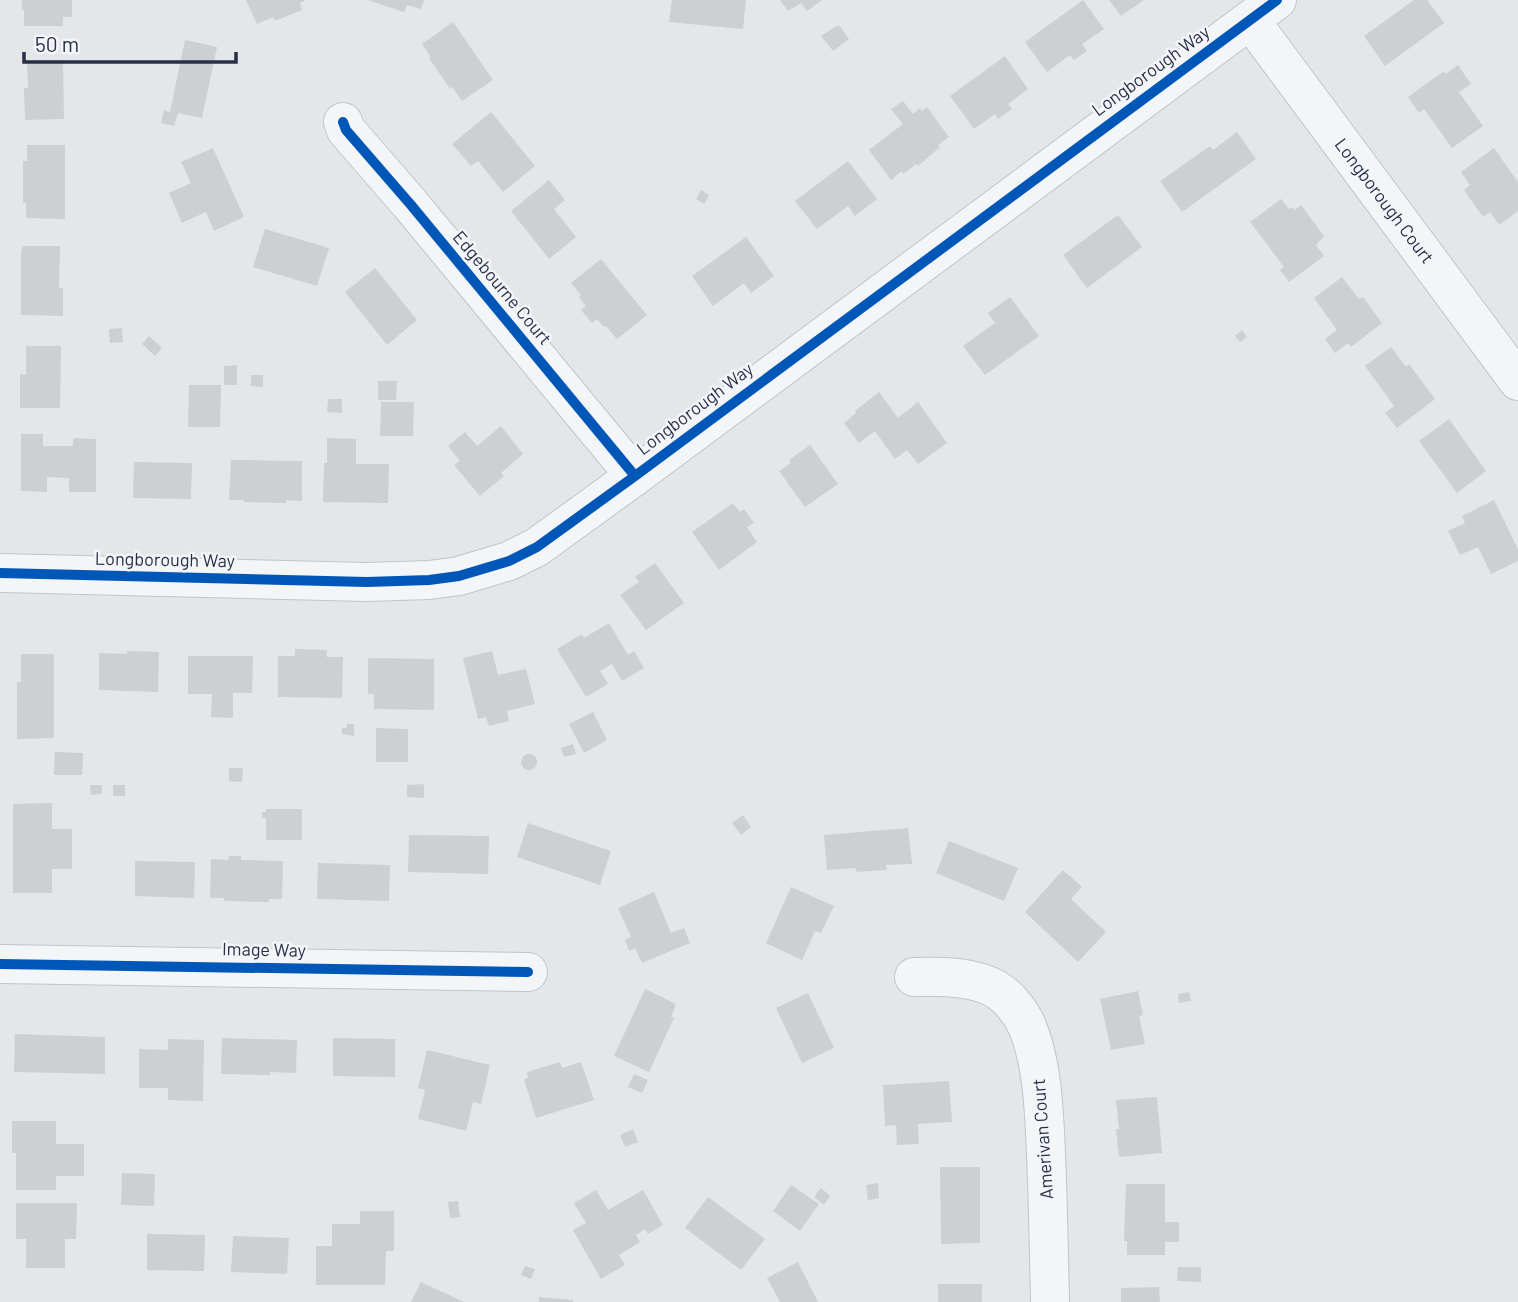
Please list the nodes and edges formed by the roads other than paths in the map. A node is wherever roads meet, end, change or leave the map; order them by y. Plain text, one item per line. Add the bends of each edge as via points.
1 (1264, 10) edge
2 (343, 122) dead end
3 (1518, 381) edge
4 (635, 476) junction
5 (0, 573) edge
6 (0, 964) edge
7 (528, 972) dead end
8 (914, 977) dead end
9 (1050, 1302) edge

1 - 3 street, Longborough Court
1 - 4 street, Longborough Way
2 - 4 street, Edgebourne Court
4 - 5 street, Longborough Way via 537,547 459,576 367,582
6 - 7 street, Image Way
8 - 9 street, Amerivan Court via 955,977 988,985 1019,1010 1027,1027 1044,1102

